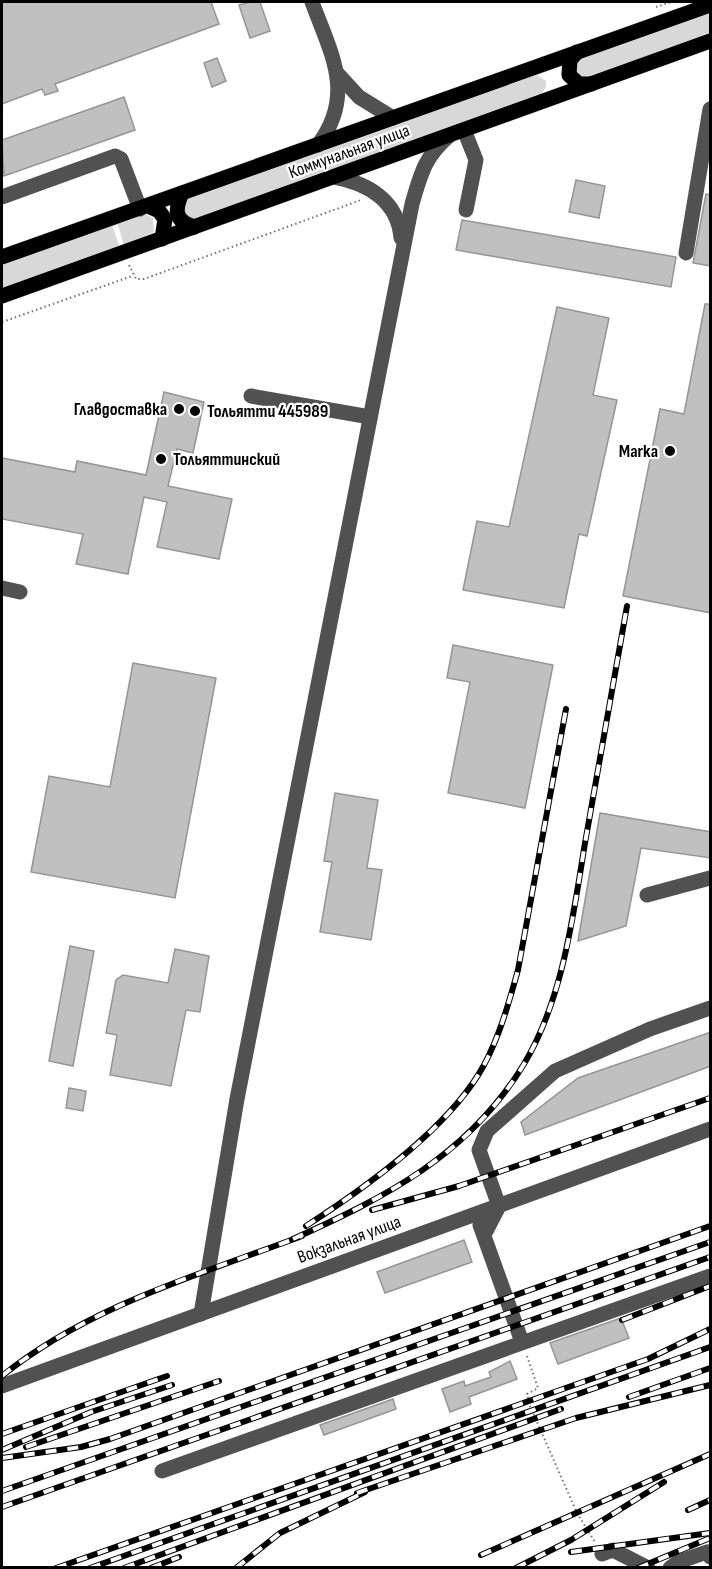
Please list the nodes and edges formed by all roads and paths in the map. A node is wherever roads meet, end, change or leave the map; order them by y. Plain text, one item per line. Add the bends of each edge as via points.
1 (312, 2) edge
2 (671, 2) edge
3 (711, 4) edge
4 (656, 7) dead end
5 (711, 41) edge
6 (577, 52) junction
7 (540, 65) junction
8 (337, 73) junction
9 (591, 84) junction
10 (555, 97) junction
11 (711, 109) edge
12 (393, 118) junction
13 (457, 133) junction
14 (318, 145) junction
15 (334, 177) junction
16 (182, 194) junction
17 (378, 194) junction
18 (2, 197) edge
19 (144, 207) junction
20 (466, 210) dead end
21 (194, 227) junction
22 (162, 239) junction
23 (402, 253) junction
24 (686, 253) dead end
25 (2, 257) edge
26 (127, 259) dead end
27 (133, 276) junction
28 (2, 296) edge
29 (2, 322) edge
30 (251, 396) dead end
31 (370, 417) junction
32 (2, 588) edge
33 (20, 592) dead end
34 (711, 878) edge
35 (647, 895) dead end
36 (711, 1008) edge
37 (711, 1129) edge
38 (499, 1206) junction
39 (476, 1214) junction
40 (484, 1235) junction
41 (711, 1276) edge
42 (201, 1314) junction
43 (522, 1342) junction
44 (2, 1386) edge
45 (162, 1471) dead end
46 (602, 1554) joint
47 (711, 1557) edge
48 (648, 1568) edge
49 (670, 1568) edge

1 - 8 street
2 - 4 path
3 - 6 main road, Коммунальная улица
5 - 9 main road, Коммунальная улица
6 - 7 main road, Коммунальная улица
6 - 9 main road via 570,60 569,75 579,84
7 - 10 main road via 561,75 561,88
7 - 12 main road, Коммунальная улица
8 - 12 street via 359,98
8 - 14 street via 338,106
9 - 10 main road, Коммунальная улица
10 - 13 main road, Коммунальная улица
11 - 24 street
12 - 14 main road, Коммунальная улица
13 - 15 main road, Коммунальная улица
13 - 20 street via 476,160
13 - 23 street via 432,150 421,171
14 - 16 main road, Коммунальная улица
15 - 17 street via 357,181
15 - 21 main road, Коммунальная улица
16 - 19 main road, Коммунальная улица
16 - 21 main road via 177,216
17 - 23 street via 400,222
17 - 27 path via 144,279
18 - 19 street via 115,156 121,159
19 - 22 main road via 159,211 165,219
19 - 25 main road, Коммунальная улица
21 - 22 main road, Коммунальная улица
22 - 28 main road, Коммунальная улица
23 - 31 street
26 - 27 path
27 - 29 path
30 - 31 street
31 - 42 street via 237,1099
32 - 33 street
34 - 35 street
36 - 38 street via 650,1029 555,1071 487,1131 479,1149
37 - 38 street, Вокзальная улица
38 - 39 street, Вокзальная улица
38 - 40 street
39 - 40 street
39 - 42 street, Вокзальная улица
40 - 43 street
41 - 43 street
42 - 44 street, Вокзальная улица
43 - 45 street
43 - 46 path via 538,1388 527,1394 530,1406 578,1516
46 - 48 street via 613,1550
47 - 49 street via 707,1552

